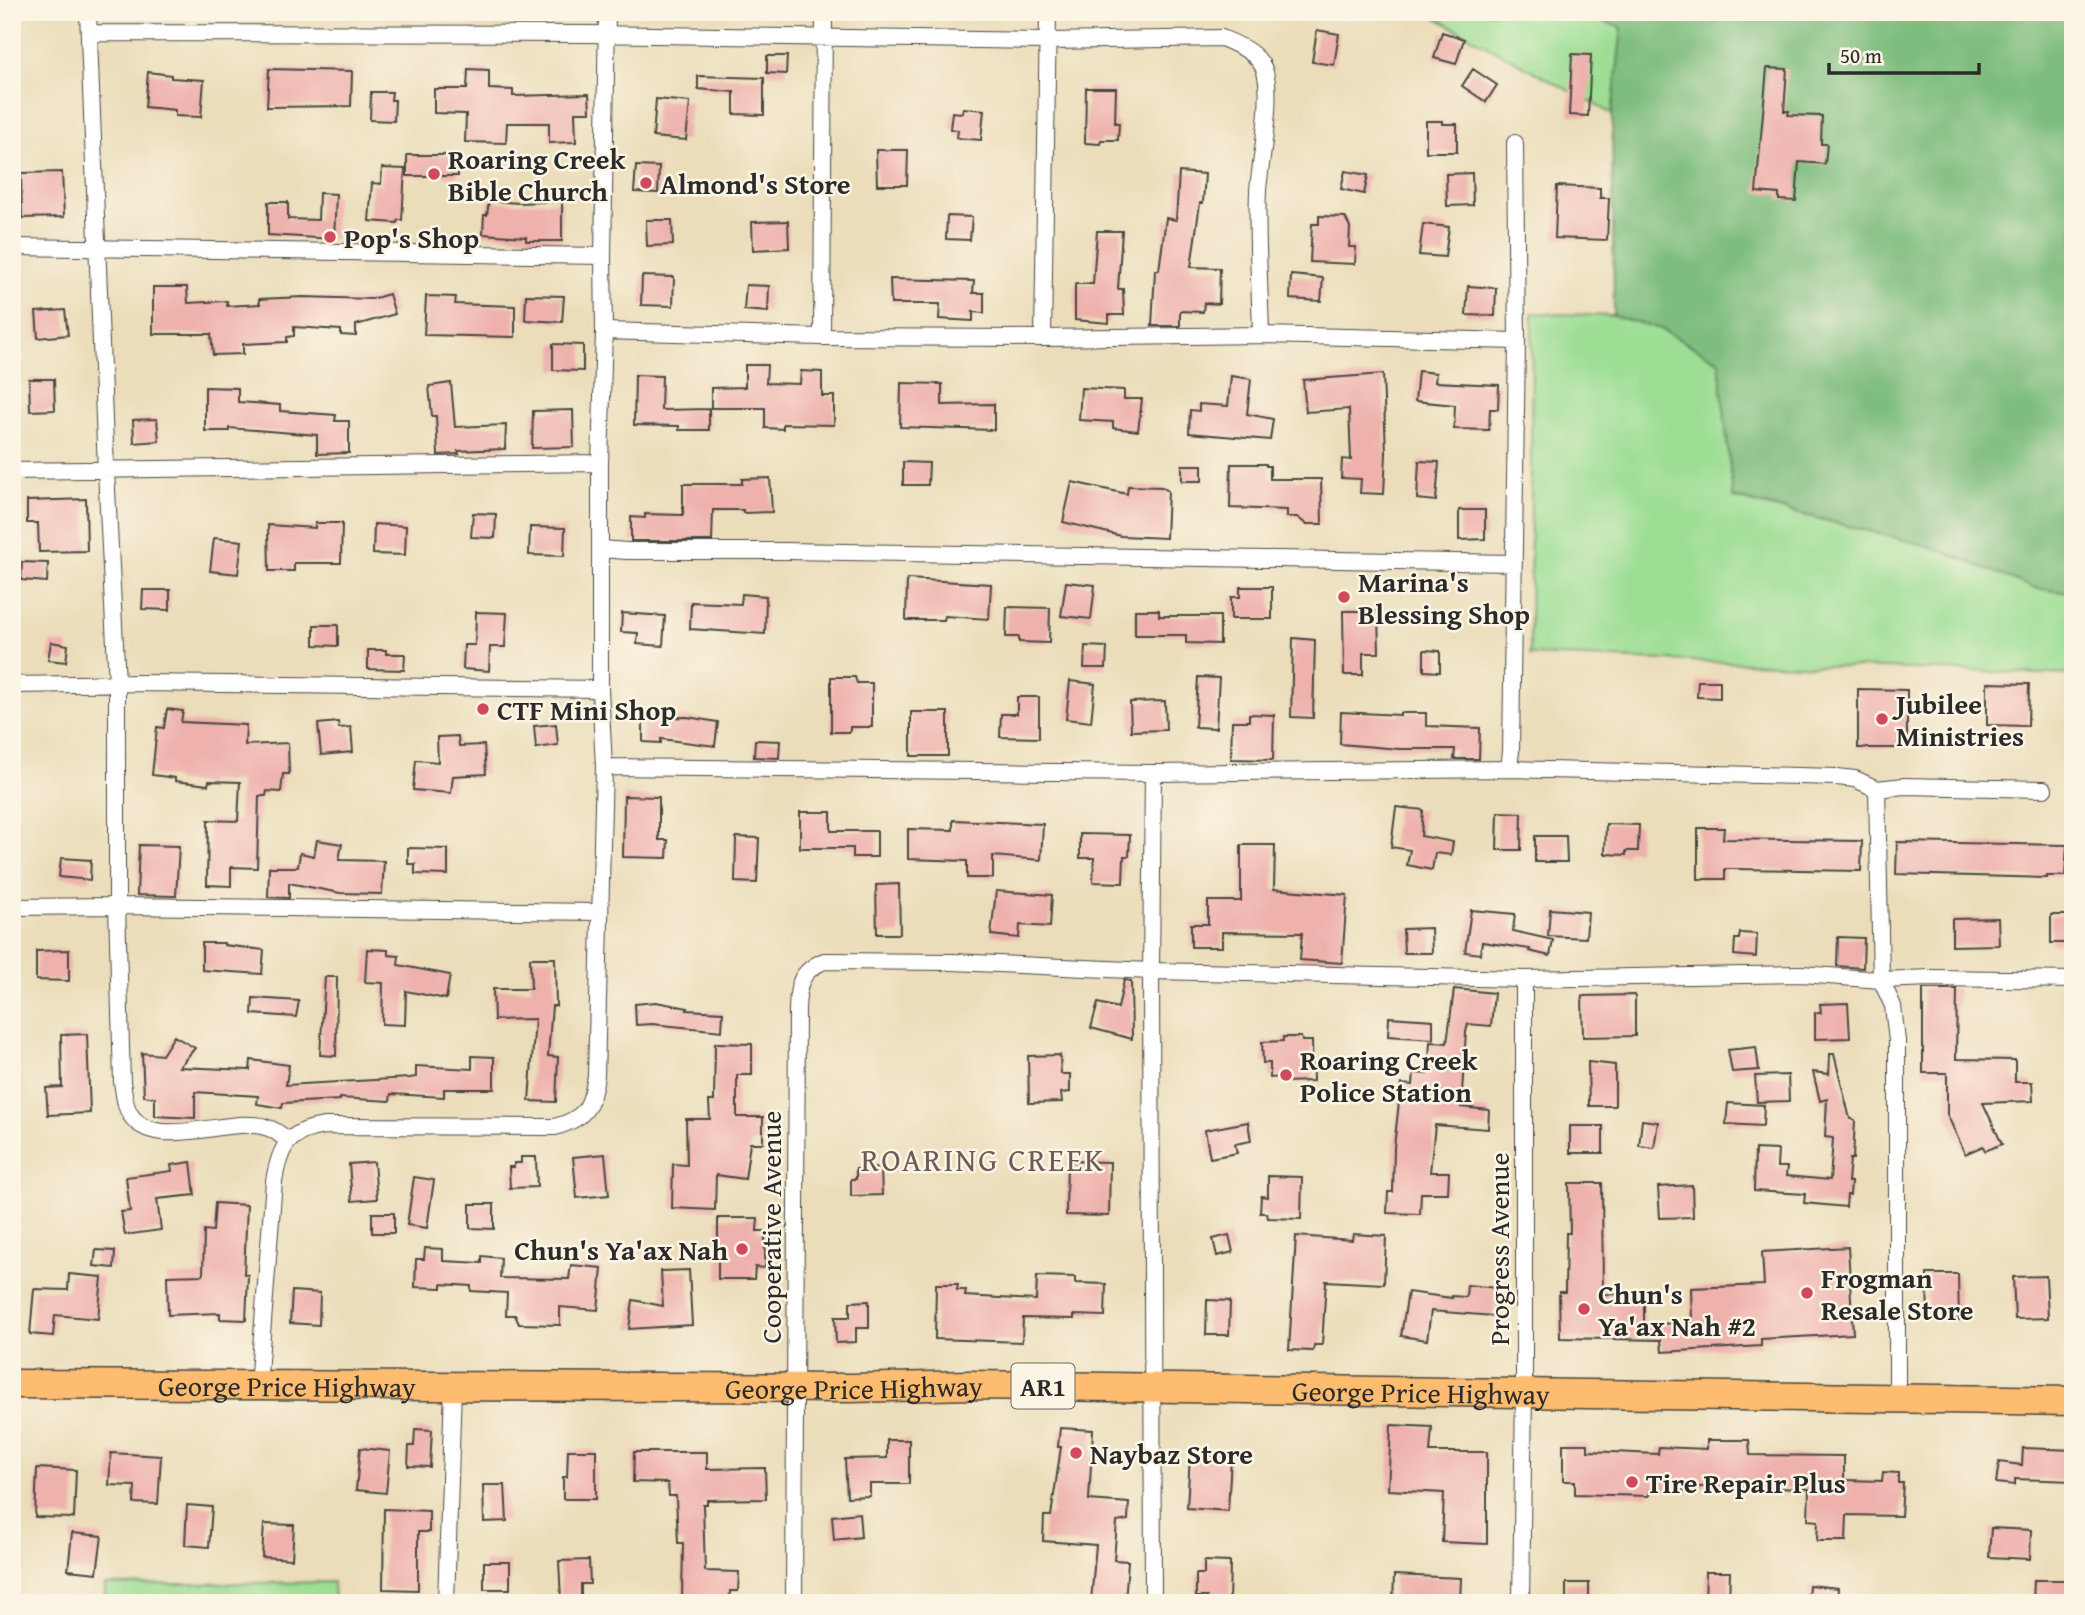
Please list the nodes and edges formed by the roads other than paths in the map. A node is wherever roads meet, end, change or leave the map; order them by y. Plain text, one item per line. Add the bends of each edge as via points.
1 (88, 12) edge
2 (607, 12) edge
3 (824, 12) edge
4 (1048, 12) edge
5 (89, 33) junction
6 (607, 34) junction
7 (824, 36) junction
8 (1049, 41) junction
9 (1516, 143) dead end
10 (12, 247) edge
11 (99, 249) junction
12 (603, 256) junction
13 (604, 331) junction
14 (1261, 335) junction
15 (822, 337) junction
16 (1043, 338) junction
17 (1517, 341) junction
18 (600, 463) junction
19 (106, 470) junction
20 (12, 471) edge
21 (601, 549) junction
22 (1514, 563) junction
23 (117, 683) junction
24 (12, 685) edge
25 (600, 689) junction
26 (604, 767) junction
27 (1509, 769) junction
28 (1153, 773) junction
29 (1877, 789) junction
30 (2044, 789) dead end
31 (117, 906) junction
32 (12, 907) edge
33 (599, 912) junction
34 (1151, 971) junction
35 (1524, 979) junction
36 (1881, 980) junction
37 (2073, 980) edge
38 (288, 1141) junction
39 (12, 1384) edge
40 (258, 1386) junction
41 (453, 1387) junction
42 (796, 1388) junction
43 (1153, 1389) junction
44 (1524, 1392) junction
45 (1897, 1397) junction
46 (2073, 1401) edge
47 (446, 1603) edge
48 (794, 1603) edge
49 (1153, 1603) edge
50 (1521, 1603) edge

1 - 5 street
2 - 6 street
3 - 7 street
4 - 8 street
5 - 6 street
5 - 11 street
6 - 7 street
6 - 12 street
7 - 8 street
7 - 15 street
8 - 14 street via 1222,38 1258,59 1265,71 1266,108 1258,192
8 - 16 street
9 - 17 street
10 - 11 street
11 - 12 street
11 - 19 street
12 - 13 street
13 - 15 street
13 - 18 street
14 - 16 street
14 - 17 street
15 - 16 street
17 - 22 street
18 - 19 street
18 - 21 street
19 - 20 street
19 - 23 street
21 - 22 street
21 - 25 street
22 - 27 street
23 - 24 street
23 - 25 street
23 - 31 street
25 - 26 street
26 - 28 street
26 - 33 street
27 - 28 street
27 - 29 street via 1838,777
28 - 34 street
29 - 30 street
29 - 36 street
31 - 32 street
31 - 33 street
31 - 38 street via 122,1082 128,1112 148,1129 163,1132 248,1125 265,1127
33 - 38 street via 596,1076 586,1111 573,1122 534,1128 325,1126 308,1128
34 - 35 street
34 - 42 street, Cooperative Avenue via 824,961 802,977 797,991
34 - 43 street
35 - 36 street via 1802,974
35 - 44 street, Progress Avenue
36 - 37 street
36 - 45 street via 1893,1006 1897,1041
38 - 40 street via 274,1181
39 - 40 highway, George Price Highway / AR1
40 - 41 highway, George Price Highway / AR1
41 - 42 highway, George Price Highway / AR1
41 - 47 street
42 - 43 highway, George Price Highway / AR1 via 981,1385
42 - 48 street, Cooperative Avenue
43 - 44 highway, George Price Highway / AR1
43 - 49 street
44 - 45 highway, George Price Highway / AR1
44 - 50 street, Progress Avenue
45 - 46 highway, George Price Highway / AR1

